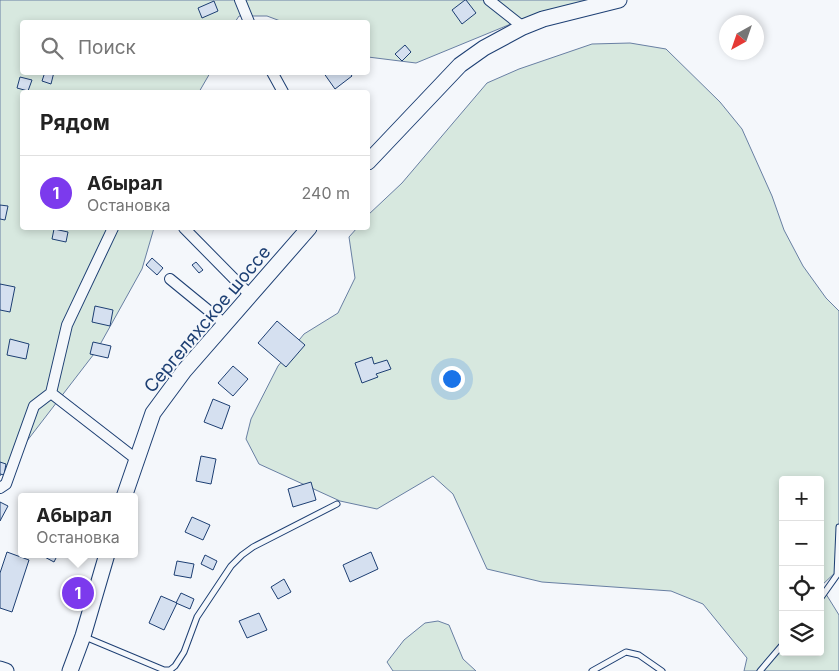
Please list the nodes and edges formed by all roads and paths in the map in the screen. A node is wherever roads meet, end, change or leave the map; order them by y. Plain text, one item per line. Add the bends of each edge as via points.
1 (240, 0) edge
2 (489, 0) edge
3 (619, 0) edge
4 (248, 20) edge
5 (523, 27) junction
6 (274, 75) edge
7 (282, 90) edge
8 (370, 160) edge
9 (111, 230) edge
10 (186, 230) edge
11 (307, 230) edge
12 (170, 279) dead end
13 (250, 295) junction
14 (224, 324) junction
15 (51, 393) junction
16 (136, 459) junction
17 (0, 488) edge
18 (125, 493) edge
19 (337, 504) dead end
20 (839, 526) edge
21 (106, 558) edge
22 (838, 576) edge
23 (824, 594) edge
24 (82, 636) junction
25 (779, 649) edge
26 (0, 669) edge
27 (6, 671) edge
28 (70, 671) edge
29 (592, 671) edge
30 (662, 671) edge
31 (760, 671) edge

1 - 4 street
2 - 5 street
3 - 5 main road
5 - 8 main road via 460,65
6 - 7 street
9 - 15 street via 67,325
10 - 13 street
11 - 13 main road, Сергеляхское шоссе
12 - 14 street
13 - 14 main road, Сергеляхское шоссе
14 - 16 main road, Сергеляхское шоссе via 153,413
15 - 16 street
15 - 17 street via 34,406 6,484
16 - 18 main road, Сергеляхское шоссе
19 - 24 lane via 253,547 237,560 197,617 184,652 170,670
20 - 22 lane
21 - 24 main road
22 - 23 lane
24 - 28 main road
25 - 31 lane
26 - 27 main road
29 - 30 lane via 626,652 639,654

